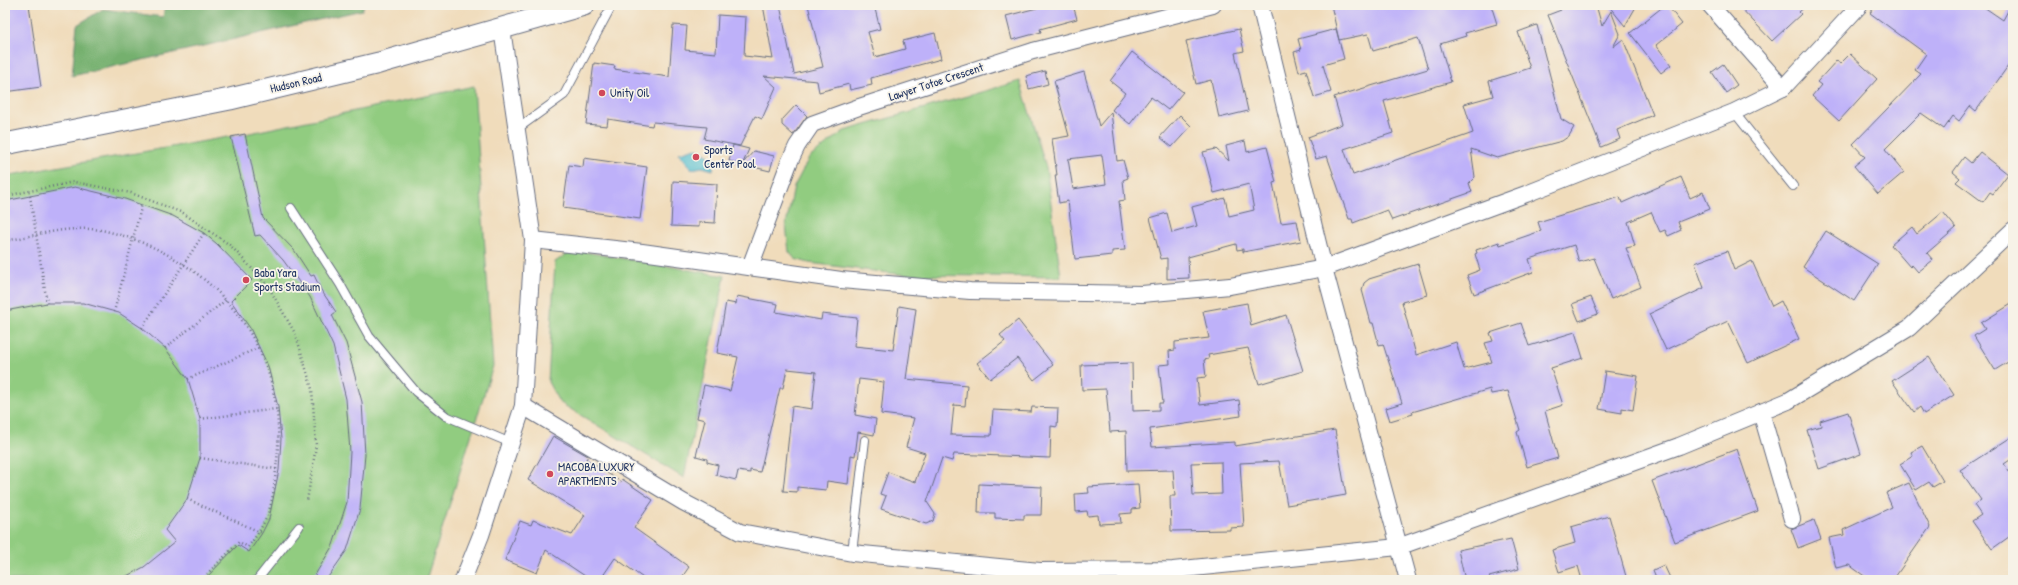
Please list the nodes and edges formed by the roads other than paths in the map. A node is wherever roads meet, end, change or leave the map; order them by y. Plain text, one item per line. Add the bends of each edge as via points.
1 (584, 5) edge
2 (612, 5) edge
3 (1213, 5) edge
4 (1260, 5) edge
5 (1710, 5) edge
6 (1860, 5) edge
7 (502, 29) junction
8 (1783, 88) junction
9 (1734, 112) junction
10 (517, 129) junction
11 (5, 144) edge
12 (1793, 186) dead end
13 (291, 208) dead end
14 (2013, 230) edge
15 (533, 240) junction
16 (750, 267) junction
17 (1324, 268) junction
18 (523, 406) junction
19 (1760, 412) junction
20 (865, 440) dead end
21 (511, 443) junction
22 (1792, 519) dead end
23 (299, 527) dead end
24 (1398, 547) junction
25 (852, 553) junction
26 (257, 580) edge
27 (463, 580) edge
28 (1408, 580) edge

1 - 7 street, Hudson Road
2 - 10 lane via 564,95
3 - 16 street, Lawyer Totoe Crescent via 1033,51 812,124 789,163
4 - 17 street
5 - 8 street
6 - 8 street
7 - 10 street
7 - 11 street, Hudson Road via 379,63 237,97
8 - 9 street
9 - 12 lane
9 - 17 street via 1533,192
10 - 15 street
13 - 21 lane via 340,284 369,336 416,392 446,416
14 - 19 street via 1909,328 1788,401
15 - 16 street
15 - 18 street
16 - 17 street via 841,280 970,291 1142,294 1230,286
17 - 24 street
18 - 21 street
18 - 25 street via 683,502 740,532
19 - 22 street
19 - 24 street via 1679,446
20 - 25 lane
21 - 27 street via 481,535
23 - 26 lane
24 - 25 street via 1173,570 1040,571
24 - 28 street

